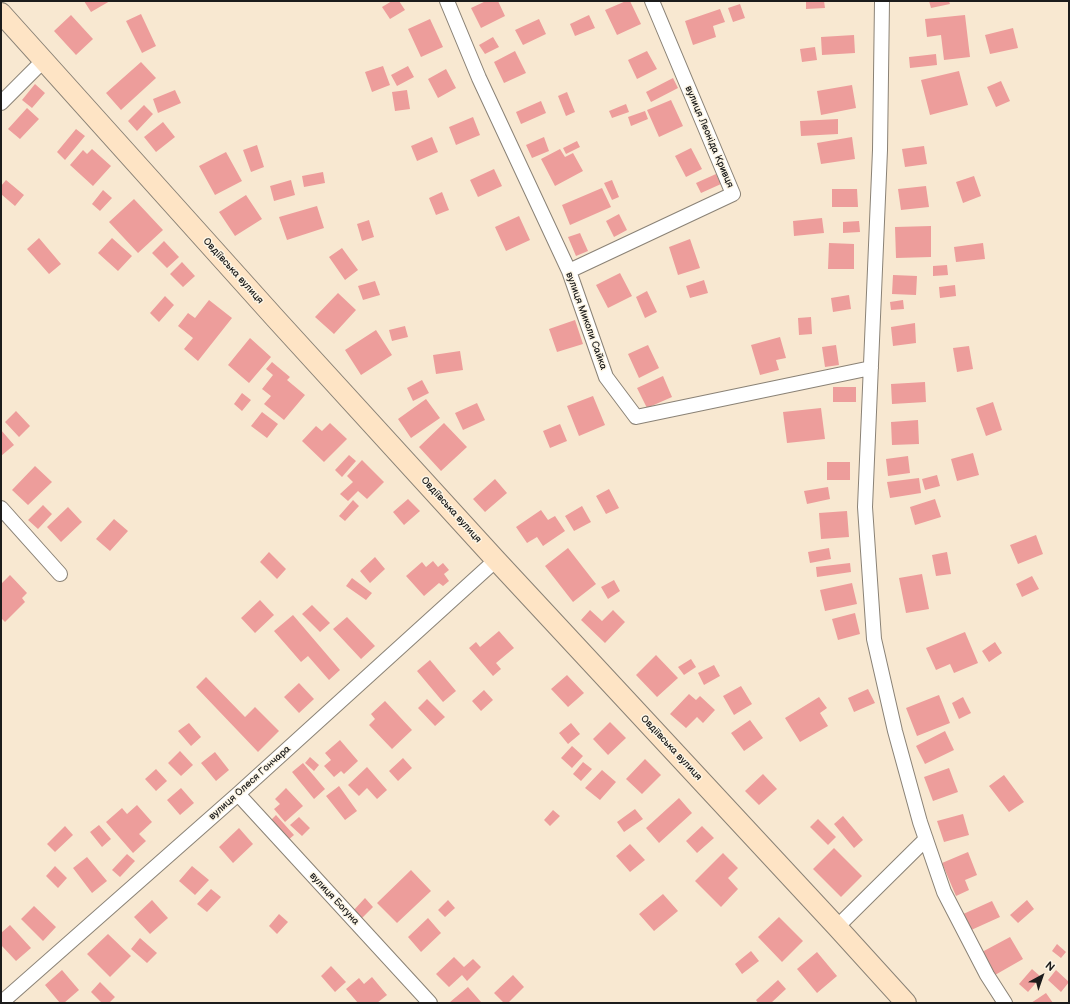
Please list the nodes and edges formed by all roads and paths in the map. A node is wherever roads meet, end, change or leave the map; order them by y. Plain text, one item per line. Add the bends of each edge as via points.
1 (447, 1) edge
2 (652, 1) edge
3 (882, 1) edge
4 (1, 13) edge
5 (43, 61) junction
6 (1, 103) edge
7 (568, 271) junction
8 (871, 368) junction
9 (1, 508) edge
10 (496, 560) junction
11 (60, 574) dead end
12 (238, 794) junction
13 (926, 840) junction
14 (837, 927) junction
15 (1, 1003) edge
16 (430, 1003) edge
17 (906, 1003) edge
18 (1005, 1003) edge

1 - 7 street, вулиця Миколи Сайка via 479,78
2 - 7 street, вулиця Леоніда Кривця via 733,194
3 - 8 street via 880,150
4 - 5 main road, Овдіївська вулиця
5 - 6 street
5 - 10 main road, Овдіївська вулиця
7 - 8 street, вулиця Миколи Сайка via 606,377 636,418
8 - 13 street via 864,507 874,639 895,731
9 - 11 street
10 - 12 street, вулиця Олеся Гончара
10 - 14 main road, Овдіївська вулиця
12 - 15 street, вулиця Олеся Гончара
12 - 16 street, вулиця Богуна
13 - 14 street
13 - 18 street via 944,892 987,975
14 - 17 main road, Овдіївська вулиця

